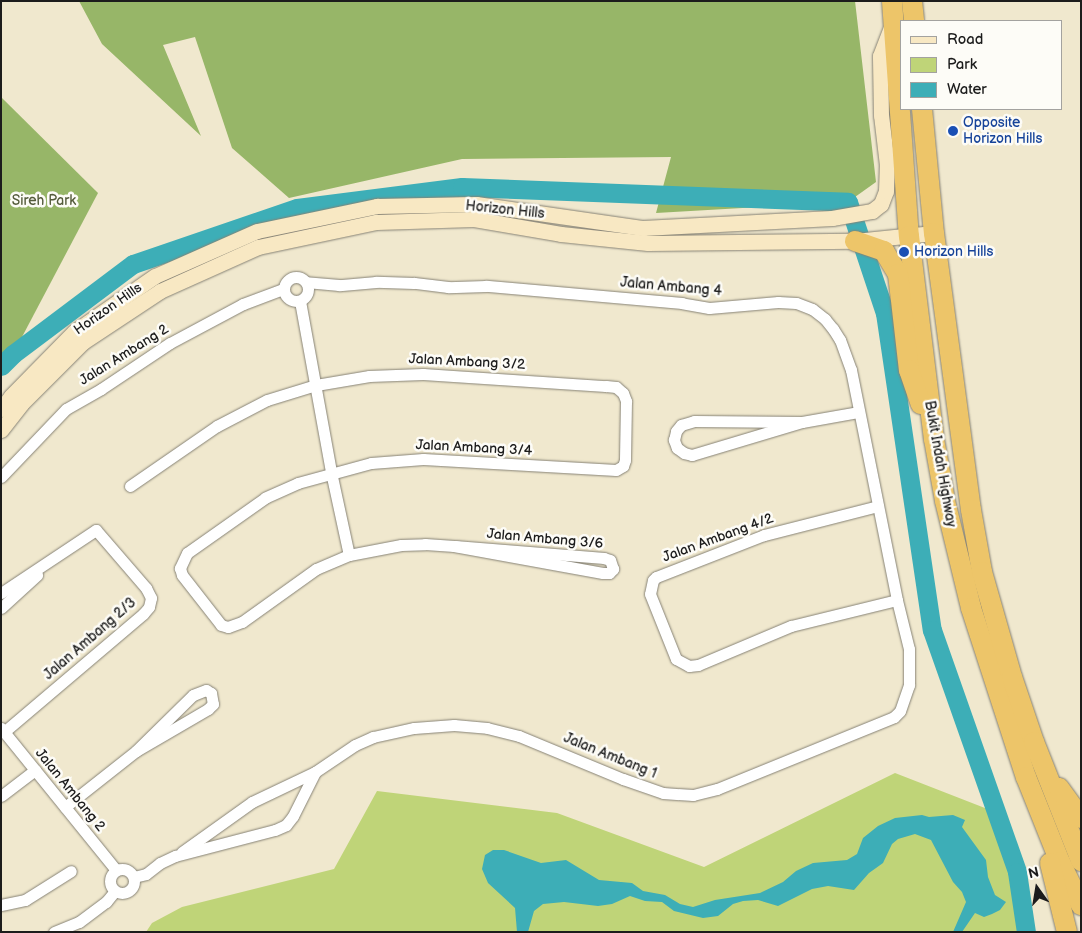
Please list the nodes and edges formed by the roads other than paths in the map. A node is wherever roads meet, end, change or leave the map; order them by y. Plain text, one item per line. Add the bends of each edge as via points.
1 (892, 1) edge
2 (912, 1) edge
3 (914, 20) edge
4 (893, 22) junction
5 (922, 110) edge
6 (934, 234) junction
7 (909, 236) junction
8 (855, 241) junction
9 (306, 282) junction
10 (283, 289) junction
11 (300, 301) junction
12 (316, 385) junction
13 (1, 409) edge
14 (859, 412) junction
15 (802, 422) junction
16 (1, 430) edge
17 (934, 439) junction
18 (616, 470) joint
19 (331, 472) junction
20 (1, 477) edge
21 (130, 486) dead end
22 (878, 506) junction
23 (454, 546) junction
24 (349, 554) junction
25 (53, 560) junction
26 (1, 592) edge
27 (897, 600) junction
28 (1, 608) edge
29 (228, 626) joint
30 (894, 716) joint
31 (3, 730) edge
32 (1034, 742) junction
33 (136, 751) junction
34 (35, 770) junction
35 (315, 772) junction
36 (1026, 777) junction
37 (1, 796) edge
38 (65, 807) junction
39 (1081, 818) edge
40 (175, 856) junction
41 (1081, 861) edge
42 (116, 870) junction
43 (71, 871) dead end
44 (134, 877) junction
45 (115, 892) junction
46 (1081, 905) edge
47 (1, 906) edge
48 (62, 931) edge
49 (1067, 932) edge

1 - 4 highway, Bukit Indah Highway
2 - 3 highway
4 - 7 highway, Bukit Indah Highway
4 - 13 street, Horizon Hills via 880,56 886,191 881,204 872,211 832,218 643,228 476,204 376,206 256,231 154,276 74,332
5 - 6 highway, Bukit Indah Highway
6 - 7 street, Horizon Hills
6 - 32 highway, Bukit Indah Highway via 982,572
7 - 8 street, Horizon Hills
7 - 17 highway, Bukit Indah Highway
8 - 16 street, Horizon Hills via 648,243 561,234 474,219 376,222 258,247 160,291 83,342 21,404
8 - 17 highway via 884,250 898,274 909,370
9 - 10 street via 292,277
9 - 11 street via 308,293
9 - 14 street, Jalan Ambang 4 via 486,286 709,308 796,303 825,319 840,340 851,370
10 - 11 street via 288,300
10 - 20 street, Jalan Ambang 2 via 243,304 170,343 66,408
11 - 12 street
12 - 18 street, Jalan Ambang 3/2 via 369,376 414,374 616,387 626,401 625,460
12 - 19 street
12 - 21 street, Jalan Ambang 3/2 via 267,400 216,426
14 - 15 street
14 - 22 street, Jalan Ambang 4
15 - 15 street via 694,421 681,425 674,440 684,454 692,455
17 - 36 highway, Bukit Indah Highway via 971,608
18 - 19 street, Jalan Ambang 3/4 via 423,459 371,463
19 - 24 street
19 - 29 street, Jalan Ambang 3/4 via 265,498 188,552 180,568 182,575 221,625
22 - 27 street, Jalan Ambang 4
22 - 27 street, Jalan Ambang 4/2 via 764,535 656,577 650,594 676,659 689,666 791,626
23 - 23 street, Jalan Ambang 3/6 via 603,573 613,569 610,560 604,558
23 - 24 street, Jalan Ambang 3/6 via 425,544
24 - 29 street, Jalan Ambang 3/6 via 316,569 242,622
25 - 26 street, Jalan Ambang 2/3
25 - 28 street, Jalan Ambang 2/3
25 - 31 street, Jalan Ambang 2/3 via 96,530 146,588 151,598 149,607
27 - 30 street, Jalan Ambang 4 via 911,668 904,701
30 - 35 street, Jalan Ambang 1 via 717,789 693,795 655,790 519,736 487,728 454,725 414,728 373,737
31 - 34 street, Jalan Ambang 2
32 - 39 highway via 1062,793
32 - 41 highway, Bukit Indah Highway
33 - 33 street via 193,695 199,691 212,692 213,704 208,710
33 - 38 street
34 - 37 street
34 - 38 street, Jalan Ambang 2
35 - 40 street, Jalan Ambang 1 via 252,802
35 - 40 street, Jalan Ambang 1 via 286,824 275,830
36 - 46 highway, Bukit Indah Highway
36 - 49 highway
38 - 42 street, Jalan Ambang 2
40 - 44 street, Jalan Ambang 1 via 146,874
42 - 44 street via 129,871
42 - 45 street via 110,880
43 - 47 street via 25,900
44 - 45 street via 135,883 130,892
45 - 48 street via 106,902

